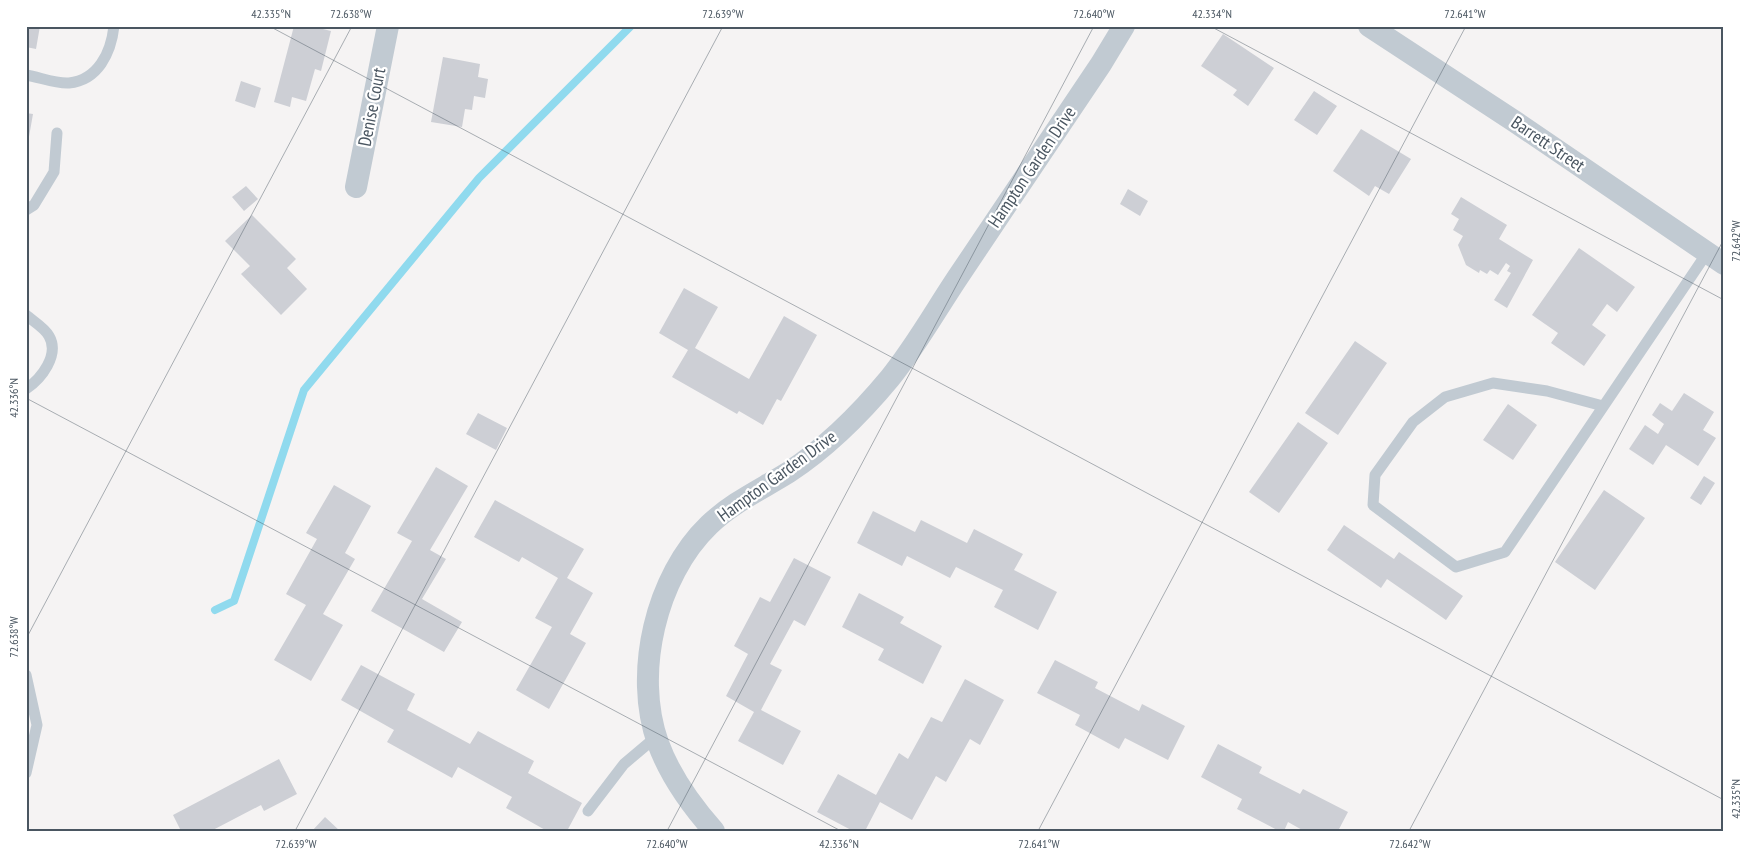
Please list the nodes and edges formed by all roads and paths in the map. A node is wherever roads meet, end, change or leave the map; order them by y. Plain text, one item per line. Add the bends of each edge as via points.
1 (114, 26) edge
2 (388, 26) edge
3 (1124, 26) edge
4 (1369, 26) edge
5 (26, 75) edge
6 (57, 133) dead end
7 (356, 187) dead end
8 (26, 210) edge
9 (1715, 258) edge
10 (26, 315) edge
11 (26, 389) edge
12 (1603, 406) junction
13 (26, 675) edge
14 (656, 737) junction
15 (26, 774) edge
16 (588, 811) dead end
17 (714, 831) edge

1 - 5 lane via 108,52 88,78 68,83
2 - 7 street, Denise Court
3 - 14 street, Hampton Garden Drive via 892,376 828,442 790,471 726,511 699,535 685,554 664,595 652,638 649,688
4 - 9 street, Barrett Street via 1514,120
6 - 8 lane via 54,172 34,205
9 - 12 lane
10 - 11 lane via 49,335 53,347 51,359 37,380
12 - 12 lane via 1505,552 1456,567 1372,505 1375,475 1413,422 1445,397 1493,383 1547,391
13 - 15 lane via 38,725
14 - 16 lane via 624,764
14 - 17 street, Hampton Garden Drive via 681,790

